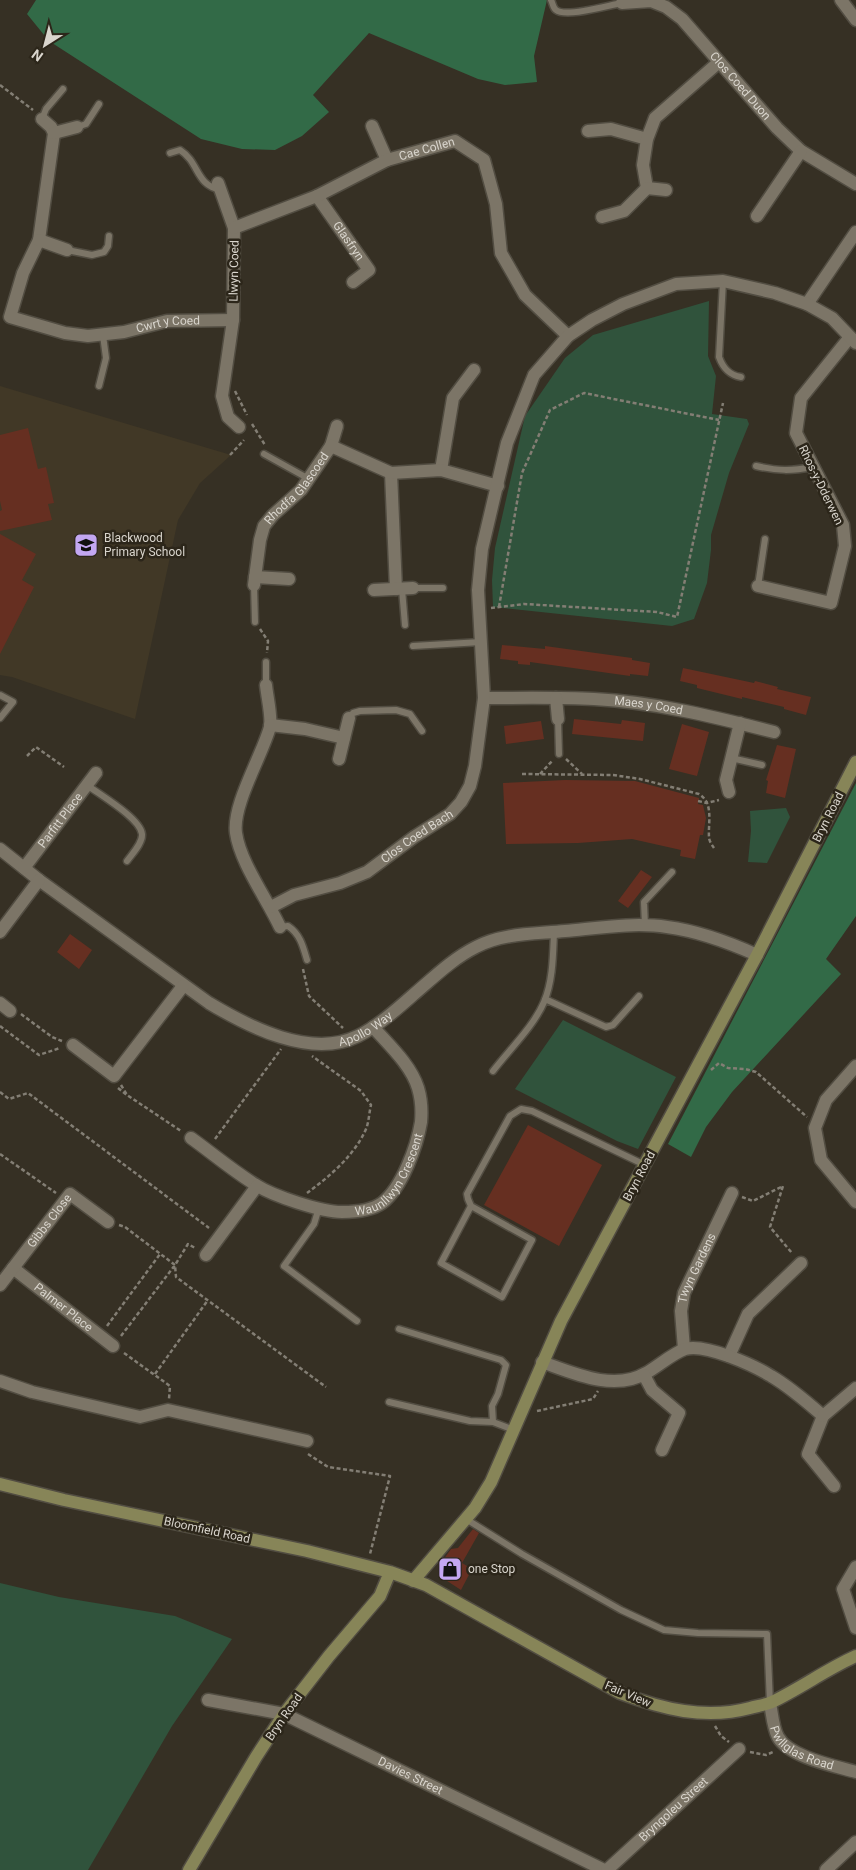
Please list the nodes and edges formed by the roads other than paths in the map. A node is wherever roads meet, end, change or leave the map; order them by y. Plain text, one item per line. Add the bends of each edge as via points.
1 (552, 0) edge
2 (651, 0) edge
3 (841, 0) edge
4 (622, 3) joint
5 (856, 20) edge
6 (719, 62) junction
7 (64, 89) dead end
8 (99, 104) dead end
9 (39, 116) joint
10 (372, 126) dead end
11 (78, 127) joint
12 (588, 131) dead end
13 (54, 133) junction
14 (646, 138) junction
15 (801, 151) junction
16 (170, 153) dead end
17 (387, 160) junction
18 (856, 184) edge
19 (220, 187) joint
20 (647, 188) junction
21 (666, 190) dead end
22 (317, 196) junction
23 (758, 216) dead end
24 (602, 217) dead end
25 (234, 228) junction
26 (856, 232) edge
27 (109, 236) dead end
28 (39, 240) junction
29 (67, 250) joint
30 (723, 281) junction
31 (353, 282) dead end
32 (807, 304) junction
33 (5, 315) edge
34 (233, 320) junction
35 (103, 335) junction
36 (568, 336) junction
37 (853, 340) edge
38 (474, 370) dead end
39 (741, 377) dead end
40 (98, 386) dead end
41 (337, 426) dead end
42 (238, 427) dead end
43 (331, 446) junction
44 (264, 454) dead end
45 (756, 466) dead end
46 (813, 467) junction
47 (441, 470) junction
48 (391, 472) junction
49 (309, 479) junction
50 (498, 486) junction
51 (765, 539) dead end
52 (289, 579) dead end
53 (255, 581) junction
54 (758, 586) joint
55 (443, 588) dead end
56 (404, 589) junction
57 (374, 590) dead end
58 (256, 622) road end
59 (405, 625) dead end
60 (481, 642) junction
61 (413, 646) dead end
62 (266, 662) road end
63 (266, 685) joint
64 (0, 695) edge
65 (484, 698) junction
66 (556, 698) junction
67 (0, 718) edge
68 (349, 718) joint
69 (558, 719) joint
70 (740, 723) junction
71 (270, 725) junction
72 (422, 731) dead end
73 (774, 732) dead end
74 (344, 738) junction
75 (559, 754) road end
76 (731, 758) junction
77 (339, 759) dead end
78 (856, 762) edge
79 (762, 765) dead end
80 (96, 773) dead end
81 (87, 785) junction
82 (726, 796) road end
83 (0, 849) edge
84 (127, 861) dead end
85 (24, 868) junction
86 (672, 872) dead end
87 (39, 880) junction
88 (271, 907) junction
89 (645, 926) junction
90 (280, 927) joint
91 (0, 932) edge
92 (554, 932) junction
93 (757, 954) junction
94 (306, 957) road end
95 (183, 986) junction
96 (640, 996) dead end
97 (545, 999) junction
98 (373, 1027) junction
99 (70, 1049) road end
100 (856, 1066) edge
101 (493, 1071) dead end
102 (191, 1138) road end
103 (644, 1165) junction
104 (257, 1186) junction
105 (732, 1193) road end
106 (856, 1202) edge
107 (472, 1206) junction
108 (317, 1209) junction
109 (108, 1222) road end
110 (206, 1255) road end
111 (801, 1263) road end
112 (13, 1268) junction
113 (0, 1285) edge
114 (357, 1320) dead end
115 (399, 1328) dead end
116 (113, 1346) road end
117 (684, 1349) junction
118 (729, 1356) junction
119 (542, 1362) junction
120 (644, 1375) junction
121 (0, 1381) edge
122 (856, 1388) edge
123 (389, 1402) dead end
124 (823, 1416) junction
125 (493, 1422) junction
126 (514, 1430) junction
127 (307, 1441) road end
128 (662, 1450) dead end
129 (0, 1484) edge
130 (834, 1486) dead end
131 (466, 1519) junction
132 (856, 1568) edge
133 (390, 1572) junction
134 (413, 1581) junction
135 (856, 1628) edge
136 (856, 1656) edge
137 (208, 1700) dead end
138 (770, 1703) junction
139 (284, 1714) junction
140 (739, 1749) dead end
141 (856, 1772) edge
142 (856, 1842) edge
143 (189, 1870) edge
144 (606, 1870) edge
145 (826, 1870) edge

1 - 4 lane via 558,12 570,13
2 - 4 street, Clos Coed Duon
2 - 6 street, Clos Coed Duon via 682,19
3 - 5 street
6 - 14 street via 655,118
6 - 15 street, Clos Coed Duon
7 - 9 lane
8 - 11 lane via 86,124
9 - 13 street
10 - 17 street
11 - 13 street
12 - 14 street via 611,129
13 - 28 street, Cwrt y Coed
14 - 20 street via 643,165
15 - 18 street, Clos Coed Duon
15 - 23 street
16 - 19 lane via 180,150 204,183 210,188
17 - 22 street, Cae Collen
17 - 36 street, Cae Collen via 456,141 484,160 496,204 501,252 525,295
19 - 25 street, Llwyn Coed
20 - 21 street
20 - 24 street via 624,211
22 - 25 street, Cae Collen
22 - 31 street, Glasfryn via 369,270
25 - 34 street, Llwyn Coed
26 - 32 street
27 - 29 lane via 104,252 92,255
28 - 29 street
28 - 33 street, Cwrt y Coed
30 - 32 street, Clos Coed Bach
30 - 36 street, Clos Coed Bach via 676,284 623,304
30 - 39 lane via 719,357 730,373
32 - 37 street, Clos Coed Bach via 832,318
33 - 35 street, Cwrt y Coed via 65,333
34 - 35 street, Cwrt y Coed via 167,321
34 - 42 street, Llwyn Coed via 222,396 228,417
35 - 40 lane via 106,358
36 - 50 street, Clos Coed Bach via 534,375 507,443
37 - 46 street, Rhos-y-Dderwen via 802,398 796,433
38 - 47 street via 453,398
41 - 43 street
43 - 48 street, Rhodfa Glascoed
43 - 49 street, Rhodfa Glascoed
44 - 49 lane
45 - 46 lane via 775,471
46 - 54 street, Rhos-y-Dderwen via 843,525 845,546 831,604
47 - 48 street, Rhodfa Glascoed
47 - 50 street, Rhodfa Glascoed
48 - 56 street
49 - 53 street, Rhodfa Glascoed via 264,526
50 - 60 street, Clos Coed Bach via 482,549 478,590
51 - 54 lane
52 - 53 street
53 - 58 lane
55 - 56 lane
56 - 57 street
56 - 59 lane
60 - 61 lane
60 - 65 street, Clos Coed Bach
62 - 63 lane
63 - 71 street
64 - 67 lane via 13,702
65 - 66 street, Maes y Coed
65 - 88 street, Clos Coed Bach via 470,786 450,814 367,872 294,895
66 - 69 street
66 - 70 street, Maes y Coed via 636,703
68 - 72 lane via 360,711 396,710 410,714
68 - 74 street
69 - 75 lane
70 - 73 street, Maes y Coed
70 - 76 street
71 - 74 street
71 - 88 street via 236,820 236,831 240,853
74 - 77 street
76 - 79 lane
76 - 82 street
78 - 93 street, Bryn Road
80 - 81 street, Parfitt Place
81 - 84 lane via 132,818 139,827 142,834 140,842
81 - 85 street, Parfitt Place
83 - 85 street, Apollo Way
85 - 87 street, Apollo Way
86 - 89 lane via 644,902
87 - 91 street
87 - 95 street, Apollo Way
88 - 90 street
89 - 92 street, Apollo Way
89 - 93 street, Apollo Way via 667,927 726,941
90 - 94 lane via 288,926 295,931
92 - 97 lane
92 - 98 street, Apollo Way via 503,937 477,946 452,962
93 - 103 street, Bryn Road
95 - 98 street, Apollo Way via 234,1018 288,1040 337,1042
95 - 99 street via 114,1080
96 - 97 lane via 613,1025 606,1027
97 - 101 lane via 535,1018
98 - 108 street, Waunllwyn Crescent via 408,1068 418,1086 421,1121 416,1141 398,1186 382,1202 364,1211
100 - 106 street via 826,1100 815,1128 821,1160
102 - 104 street, Waunllwyn Crescent
103 - 107 lane via 532,1111 520,1109 508,1119 468,1194
103 - 119 street, Bryn Road
104 - 108 street, Waunllwyn Crescent
104 - 110 street
105 - 117 street, Twyn Gardens via 684,1292 681,1311
107 - 107 lane via 441,1263 502,1297 532,1240
108 - 114 lane via 314,1224 284,1266
109 - 112 street, Gibbs Close via 70,1194
111 - 118 street via 748,1314
112 - 113 street, Gibbs Close
112 - 116 street, Palmer Place
115 - 125 lane via 491,1356 506,1365 492,1406
117 - 118 street via 700,1347
117 - 120 street
118 - 124 street via 772,1376
119 - 120 street via 574,1374 604,1380 629,1380
119 - 126 street, Bryn Road
120 - 128 street via 652,1390 679,1414
121 - 127 street via 32,1392 140,1417 168,1410
122 - 124 street
123 - 125 lane via 470,1421
124 - 130 street via 808,1454
125 - 126 lane
126 - 131 street, Bryn Road via 491,1482
129 - 133 street, Bloomfield Road via 307,1550
131 - 134 street, Bryn Road
131 - 138 lane via 612,1605 664,1630 767,1634
132 - 135 street via 843,1589
133 - 134 street, Bloomfield Road
133 - 139 street, Bryn Road via 380,1596
134 - 138 street, Fair View via 426,1585 620,1693 648,1704 680,1712 709,1714 740,1711
136 - 138 street, Fair View
137 - 139 street, Davies Street
138 - 141 street, Pwllglas Road via 778,1737 786,1747
139 - 143 street, Bryn Road
139 - 144 street, Davies Street
140 - 144 street, Bryngoleu Street
142 - 145 street

